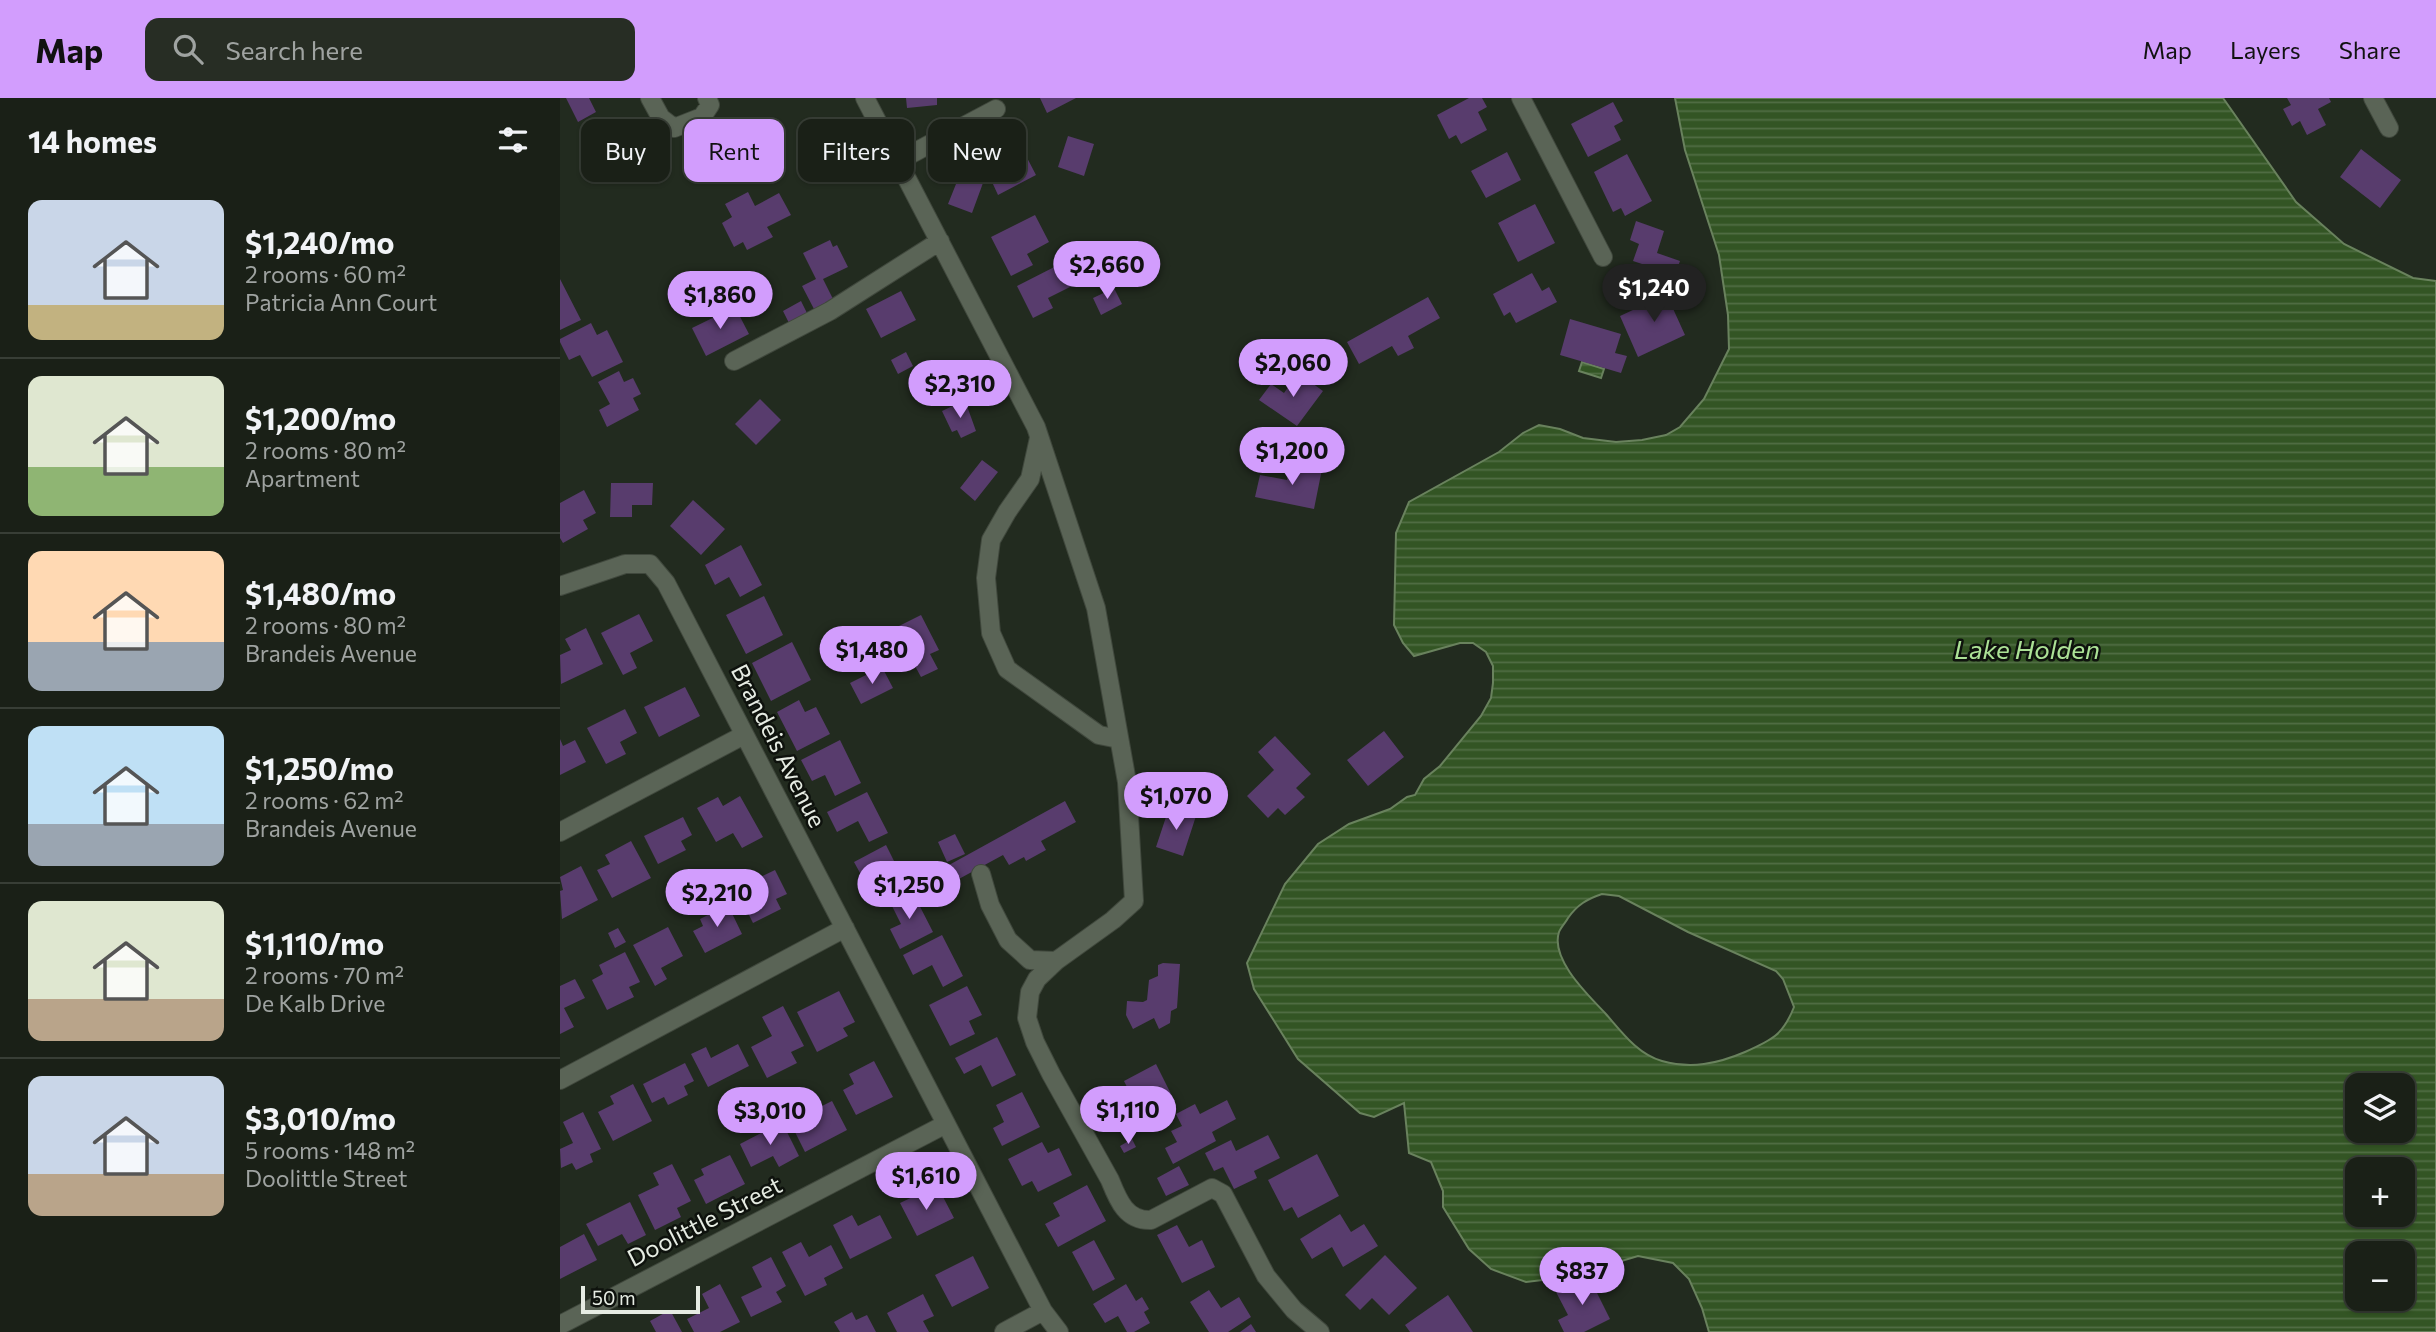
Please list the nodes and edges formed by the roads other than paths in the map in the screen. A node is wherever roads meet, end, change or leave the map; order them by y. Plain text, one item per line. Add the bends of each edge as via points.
1 (650, 98) edge
2 (707, 98) edge
3 (865, 98) edge
4 (1521, 98) edge
5 (2373, 98) edge
6 (996, 109) dead end
7 (876, 119) edge
8 (2389, 128) dead end
9 (914, 153) edge
10 (909, 182) edge
11 (940, 241) junction
12 (1603, 257) dead end
13 (734, 361) dead end
14 (1040, 438) junction
15 (560, 586) edge
16 (744, 735) junction
17 (1119, 739) junction
18 (560, 832) edge
19 (981, 874) dead end
20 (845, 928) junction
21 (1056, 961) junction
22 (560, 1080) edge
23 (946, 1124) junction
24 (1043, 1311) junction
25 (560, 1325) edge
26 (1004, 1332) edge
27 (1059, 1332) edge
28 (1320, 1332) edge

1 - 2 street via 661,118 674,128 702,117 709,105
3 - 7 street
4 - 12 street
5 - 8 street
6 - 9 street
10 - 11 street
11 - 13 street via 830,311
11 - 14 street
14 - 17 street via 1096,608
14 - 17 street via 1031,479 991,540 986,578 991,633 1007,670 1098,735
15 - 16 street, Brandeis Avenue via 625,564 650,564 666,583
16 - 18 street
16 - 20 street, Brandeis Avenue
17 - 21 street via 1127,782 1134,901
19 - 21 street via 1007,940 1030,960
20 - 22 street
20 - 23 street, Brandeis Avenue
21 - 28 street via 1030,992 1027,1018 1051,1074 1129,1215 1151,1220 1212,1188 1223,1194 1266,1276
23 - 24 street, Brandeis Avenue
23 - 25 street, Doolittle Street
24 - 26 street
24 - 27 street, Brandeis Avenue

